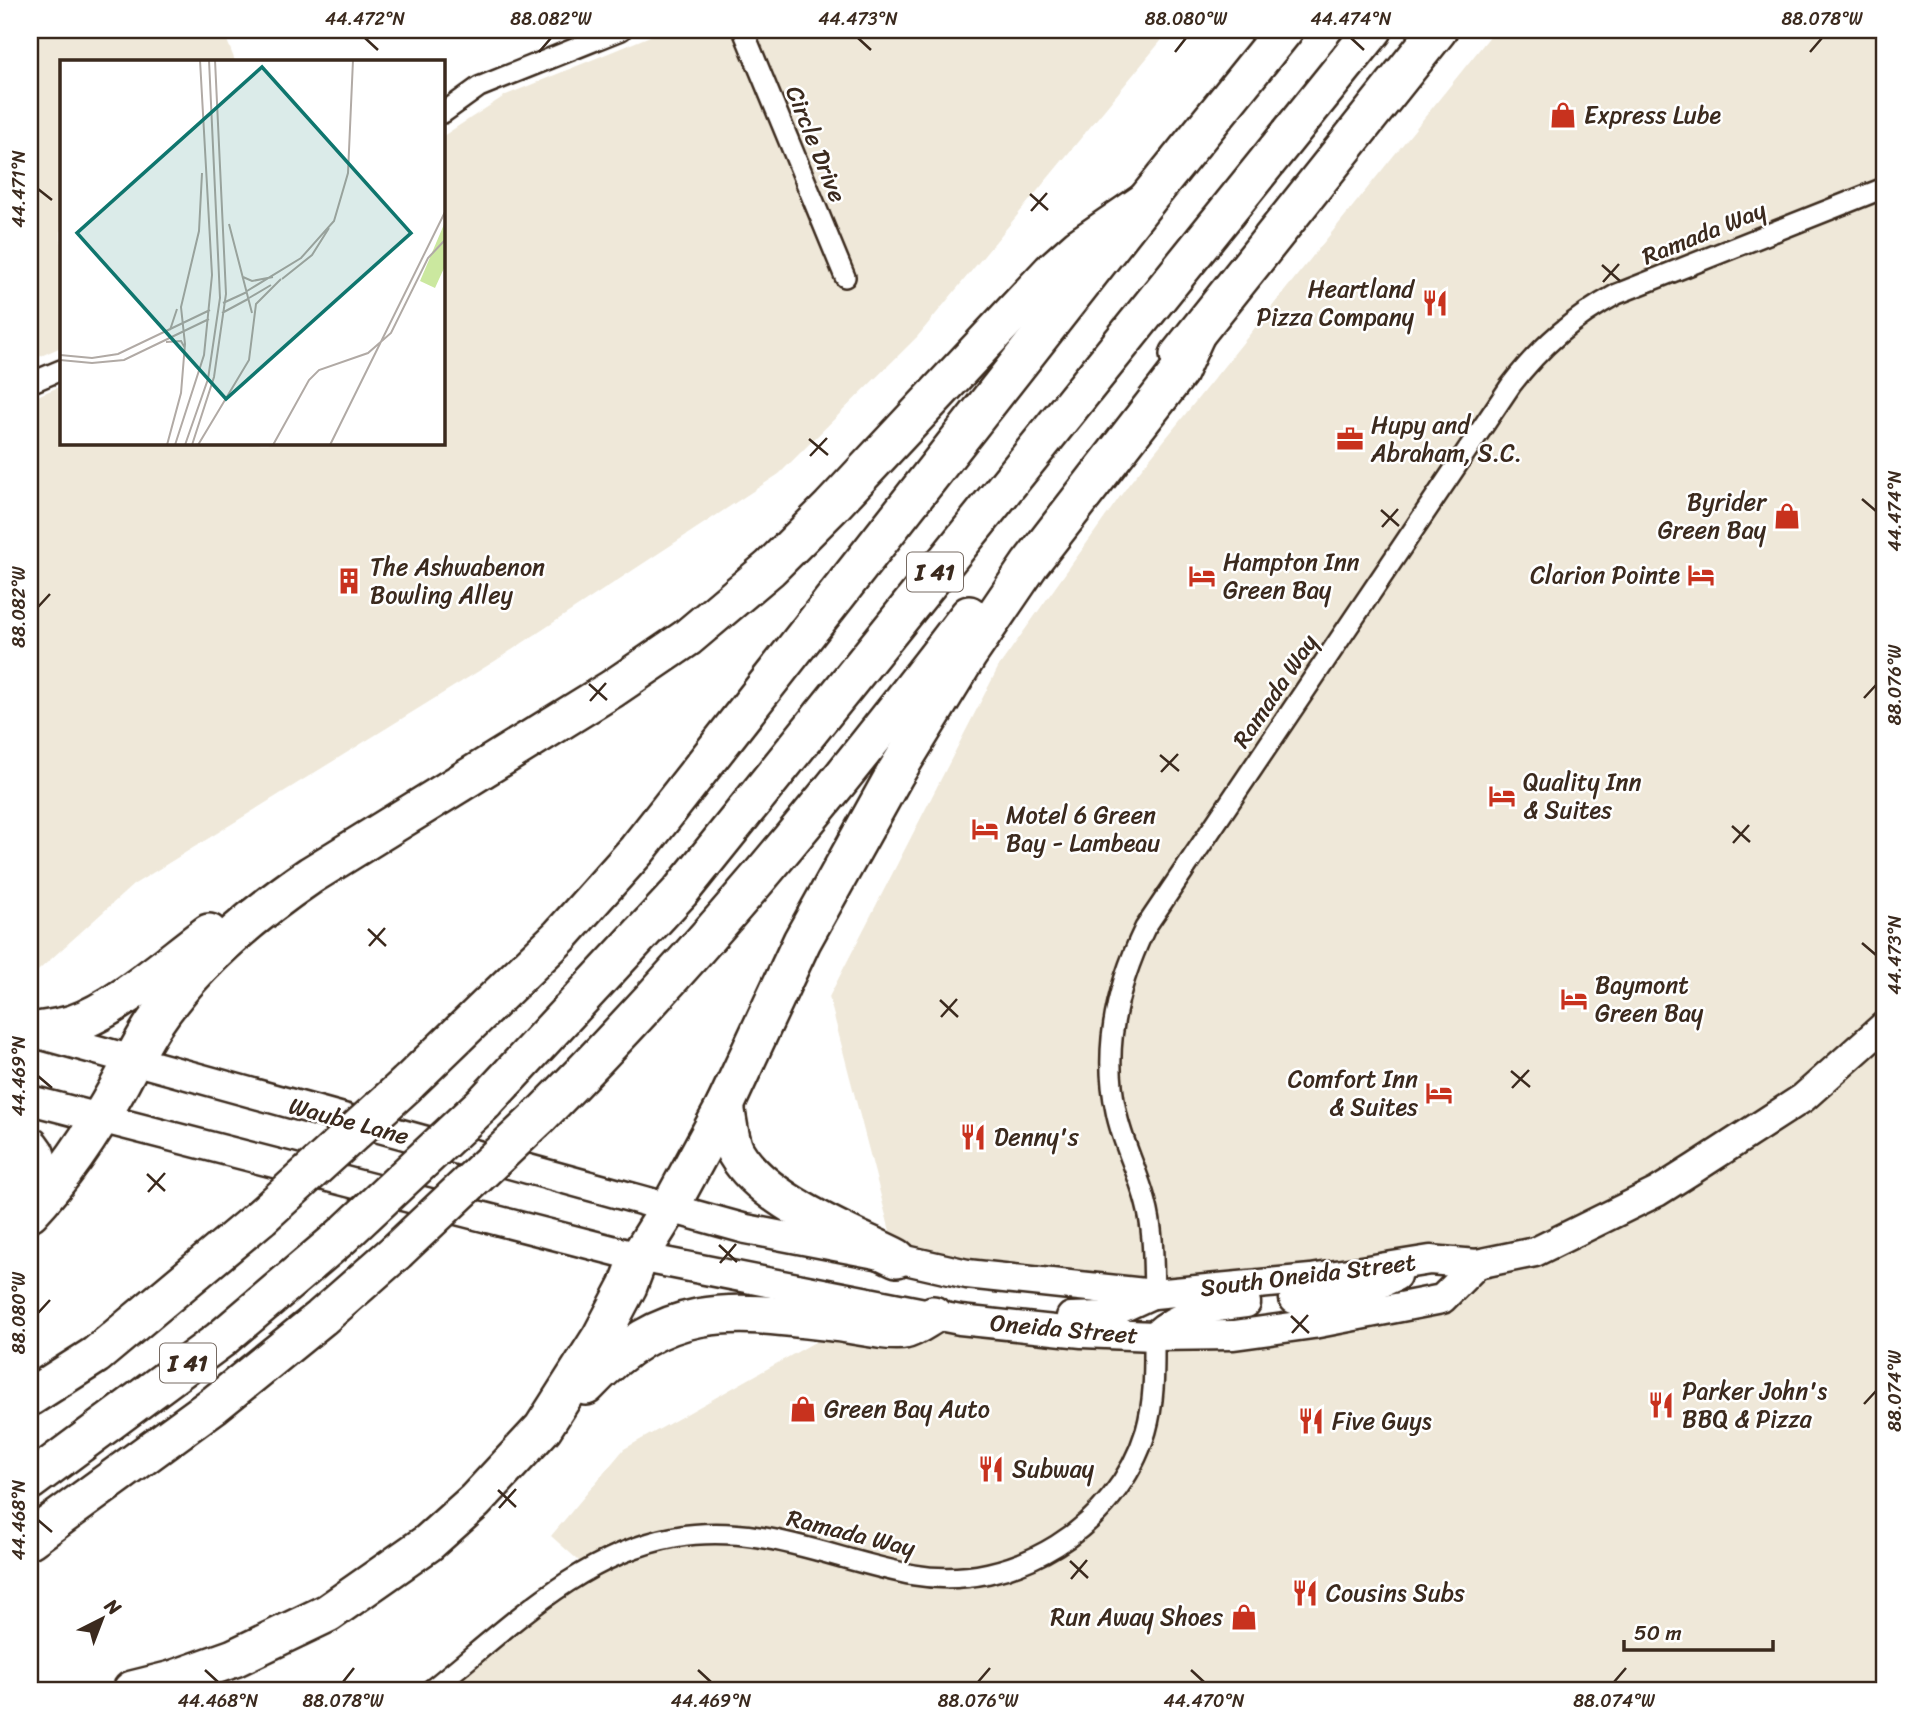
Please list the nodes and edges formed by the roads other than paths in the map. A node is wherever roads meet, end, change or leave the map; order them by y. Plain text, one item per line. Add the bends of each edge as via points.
1 (621, 30) edge
2 (743, 30) edge
3 (1284, 30) edge
4 (1373, 30) edge
5 (1438, 30) edge
6 (444, 112) edge
7 (1884, 188) edge
8 (1146, 201) junction
9 (845, 277) dead end
10 (1195, 336) junction
11 (60, 370) edge
12 (30, 383) edge
13 (270, 904) junction
14 (1884, 1026) edge
15 (30, 1032) edge
16 (132, 1061) junction
17 (30, 1100) edge
18 (724, 1106) junction
19 (100, 1118) junction
20 (30, 1146) edge
21 (669, 1209) junction
22 (30, 1210) edge
23 (639, 1257) junction
24 (897, 1258) junction
25 (1430, 1260) junction
26 (1477, 1264) junction
27 (1154, 1294) junction
28 (933, 1315) junction
29 (1154, 1336) junction
30 (30, 1397) edge
31 (543, 1428) junction
32 (30, 1481) edge
33 (30, 1539) edge
34 (132, 1690) edge
35 (431, 1690) edge

1 - 6 street via 479,88
2 - 9 street, Circle Drive
3 - 8 highway, I 41
4 - 32 highway, I 41, bridge via 680,891 484,1104 341,1237 220,1340
5 - 10 highway
7 - 27 street, Ramada Way via 1616,293 1558,333 1534,356 1145,928 1119,994 1111,1072 1115,1111 1150,1219
8 - 13 highway via 1051,272 801,538 709,621 622,684
8 - 30 highway, I 41, bridge via 638,850 560,936 261,1217 96,1355
10 - 18 highway via 1178,373 1030,564 895,774 802,942
10 - 33 highway, bridge via 771,863 649,1003 538,1118 321,1318 215,1404
11 - 12 street
13 - 15 highway via 215,928 95,1014 65,1026
13 - 16 highway via 183,986
14 - 26 street, South Oneida Street via 1803,1098 1657,1192 1535,1252
15 - 16 street, Waube Lane
16 - 19 highway
16 - 21 street, Waube Lane
17 - 19 street
18 - 21 highway
18 - 24 highway via 735,1151 756,1176 791,1205
19 - 22 highway via 68,1167
19 - 23 street
20 - 22 highway via 43,1178
21 - 23 highway
21 - 24 street, South Oneida Street
23 - 28 street, Oneida Street
23 - 31 highway via 601,1337
24 - 27 street, South Oneida Street via 967,1274
25 - 26 street, South Oneida Street
25 - 27 street, South Oneida Street via 1311,1279
25 - 29 street via 1357,1294 1217,1306 1167,1324
26 - 29 street, Oneida Street via 1442,1299 1234,1335
27 - 28 street via 1104,1316 1059,1317 983,1308
28 - 29 street, Oneida Street via 1082,1333
28 - 31 highway via 904,1331 789,1317 715,1314 690,1318 635,1342
29 - 35 street, Ramada Way via 1154,1396 1133,1462 1096,1515 1044,1554 1010,1568 948,1578 890,1570 780,1539 742,1534 709,1533 644,1544 587,1569 556,1590
31 - 34 highway via 475,1501 428,1543 328,1613 234,1658

